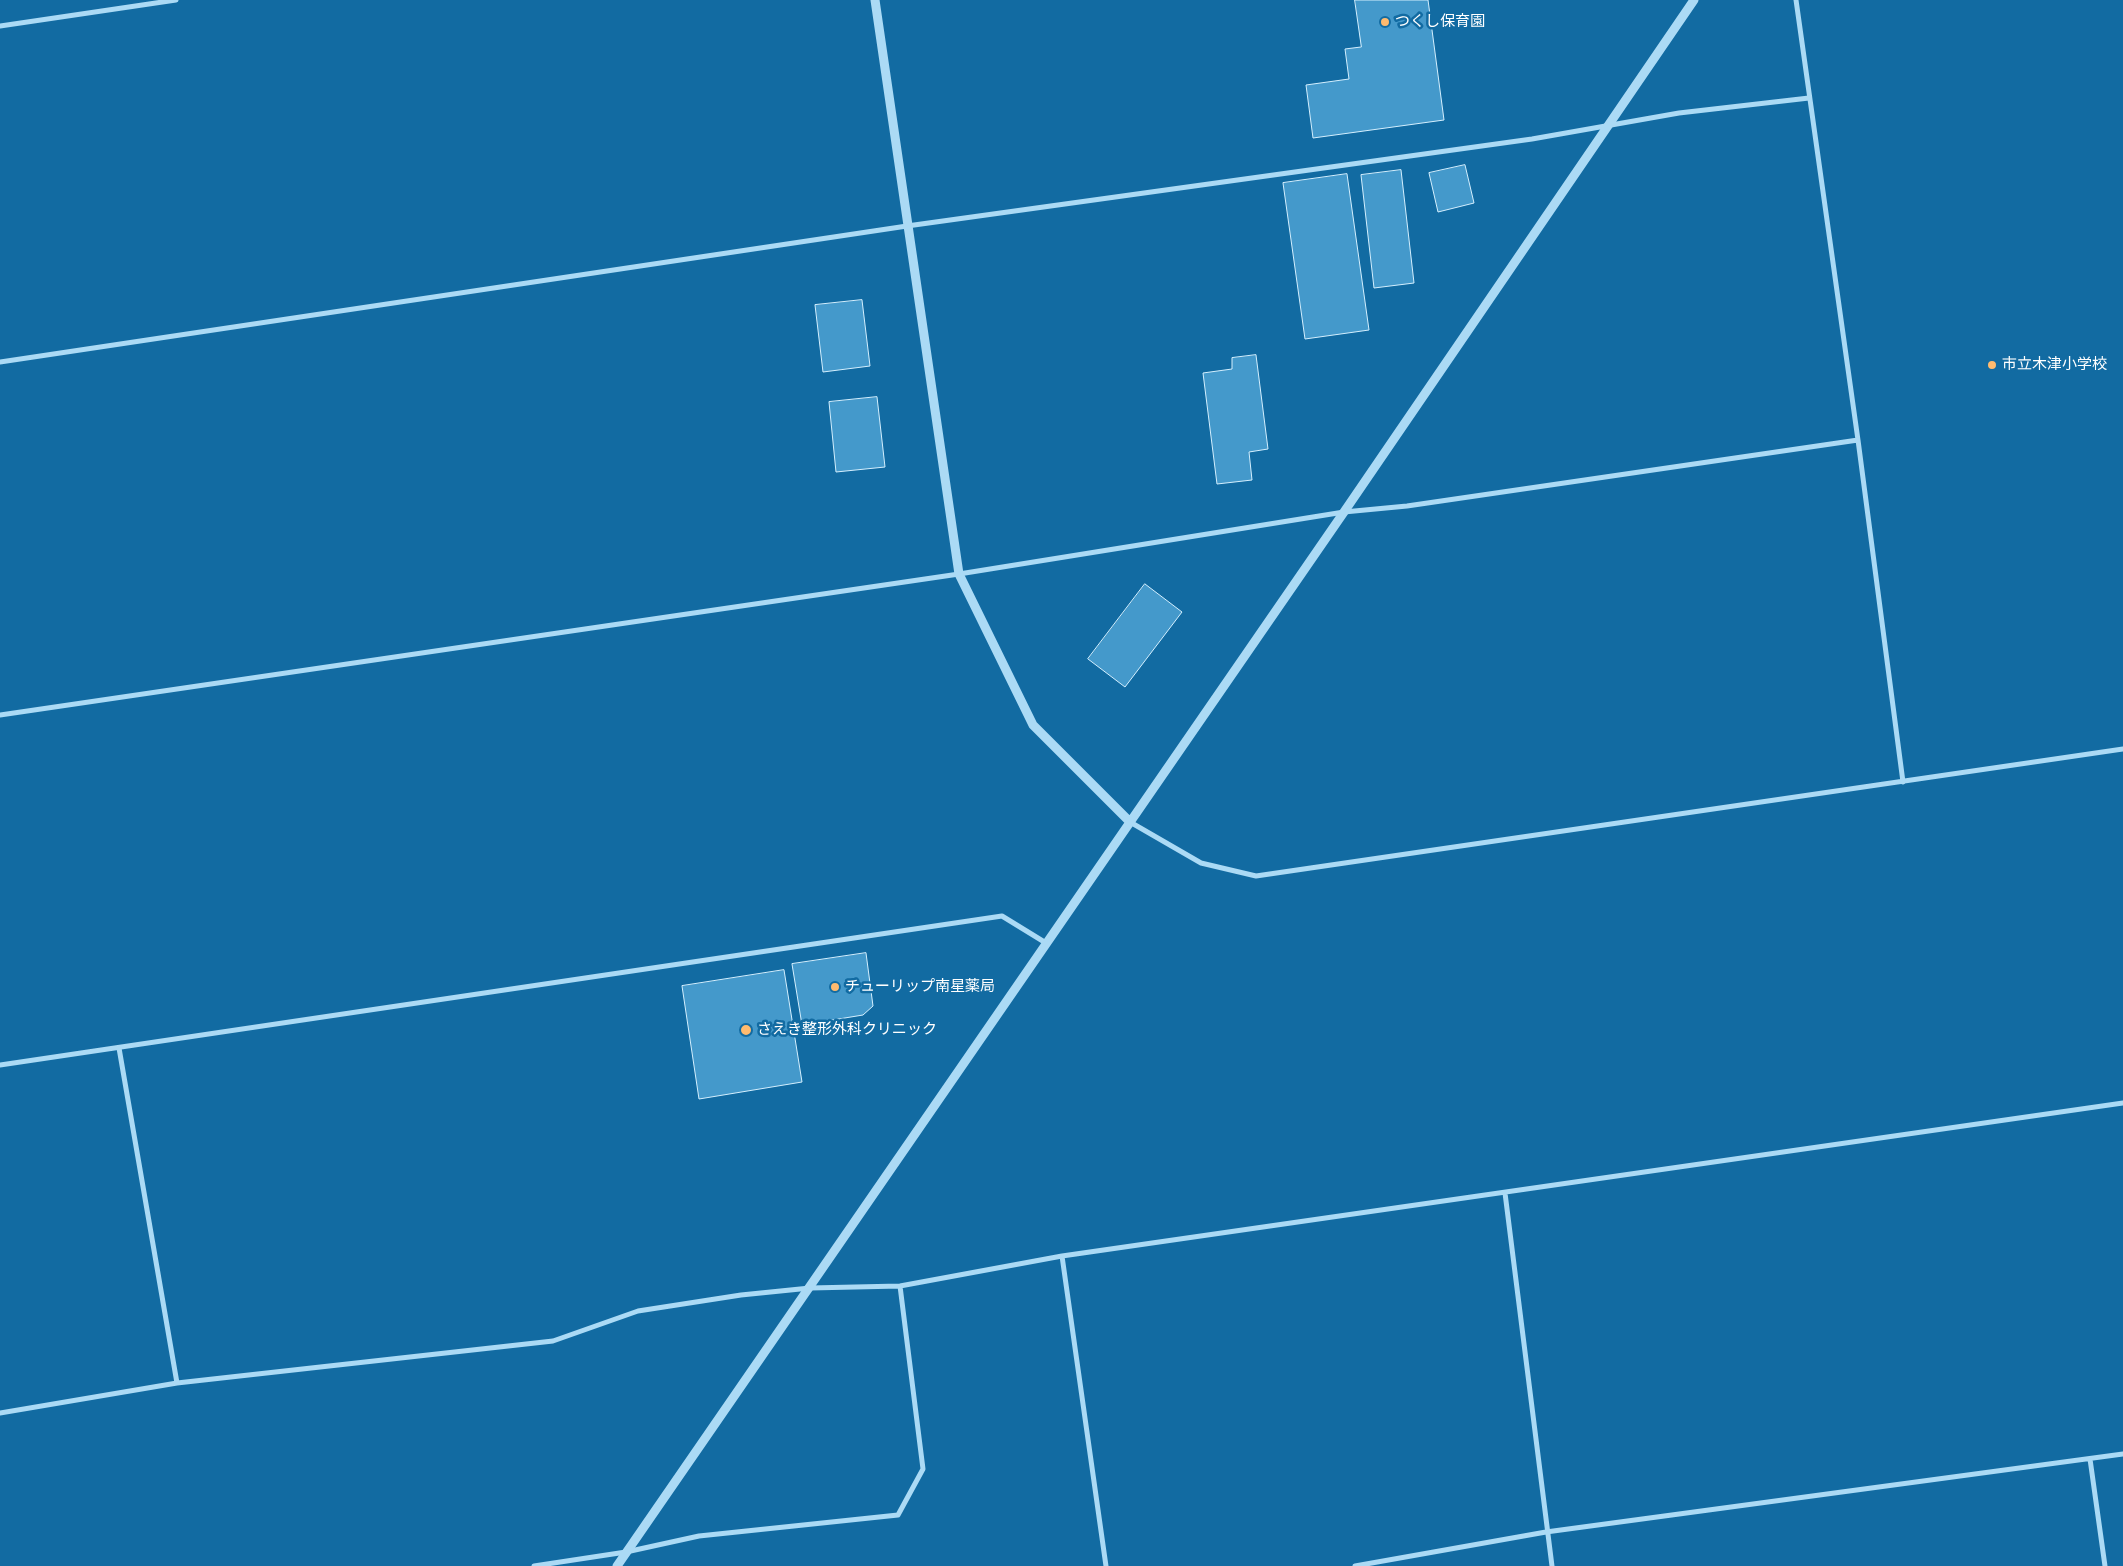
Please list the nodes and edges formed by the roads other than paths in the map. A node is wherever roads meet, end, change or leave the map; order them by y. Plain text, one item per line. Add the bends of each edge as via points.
1 (176, 0) edge
2 (875, 0) edge
3 (1694, 0) edge
4 (1796, 0) edge
5 (0, 26) edge
6 (1809, 98) junction
7 (1610, 125) junction
8 (907, 226) junction
9 (0, 362) edge
10 (1858, 440) junction
11 (1344, 512) junction
12 (959, 574) junction
13 (0, 716) edge
14 (2123, 749) edge
15 (1903, 782) junction
16 (1130, 822) junction
17 (1046, 943) junction
18 (119, 1048) junction
19 (0, 1065) edge
20 (2123, 1103) edge
21 (1505, 1193) junction
22 (1062, 1256) junction
23 (900, 1286) junction
24 (810, 1288) junction
25 (177, 1383) junction
26 (0, 1413) edge
27 (2123, 1454) edge
28 (2090, 1459) junction
29 (1546, 1532) junction
30 (626, 1552) junction
31 (534, 1566) edge
32 (617, 1566) edge
33 (1106, 1566) edge
34 (1355, 1566) edge
35 (1552, 1566) edge
36 (2105, 1566) edge

1 - 5 street
2 - 8 street
3 - 7 street
4 - 6 street
6 - 7 street via 1679,113
6 - 10 street
7 - 8 street via 1532,139
7 - 11 street
8 - 9 street
8 - 12 street
10 - 11 street via 1407,506
10 - 15 street
11 - 12 street
11 - 16 street
12 - 13 street
12 - 16 street via 1033,725
14 - 15 street
15 - 16 street via 1256,876 1201,862
16 - 17 street
17 - 18 street via 1002,916
17 - 24 street
18 - 19 street
18 - 25 street
20 - 21 street
21 - 22 street
21 - 29 street
22 - 23 street
22 - 33 street
23 - 24 street
23 - 30 street via 923,1468 898,1515 700,1536
24 - 25 street via 638,1311 553,1341
24 - 30 street
25 - 26 street
27 - 28 street
28 - 29 street
28 - 36 street
29 - 34 street
29 - 35 street
30 - 31 street
30 - 32 street

